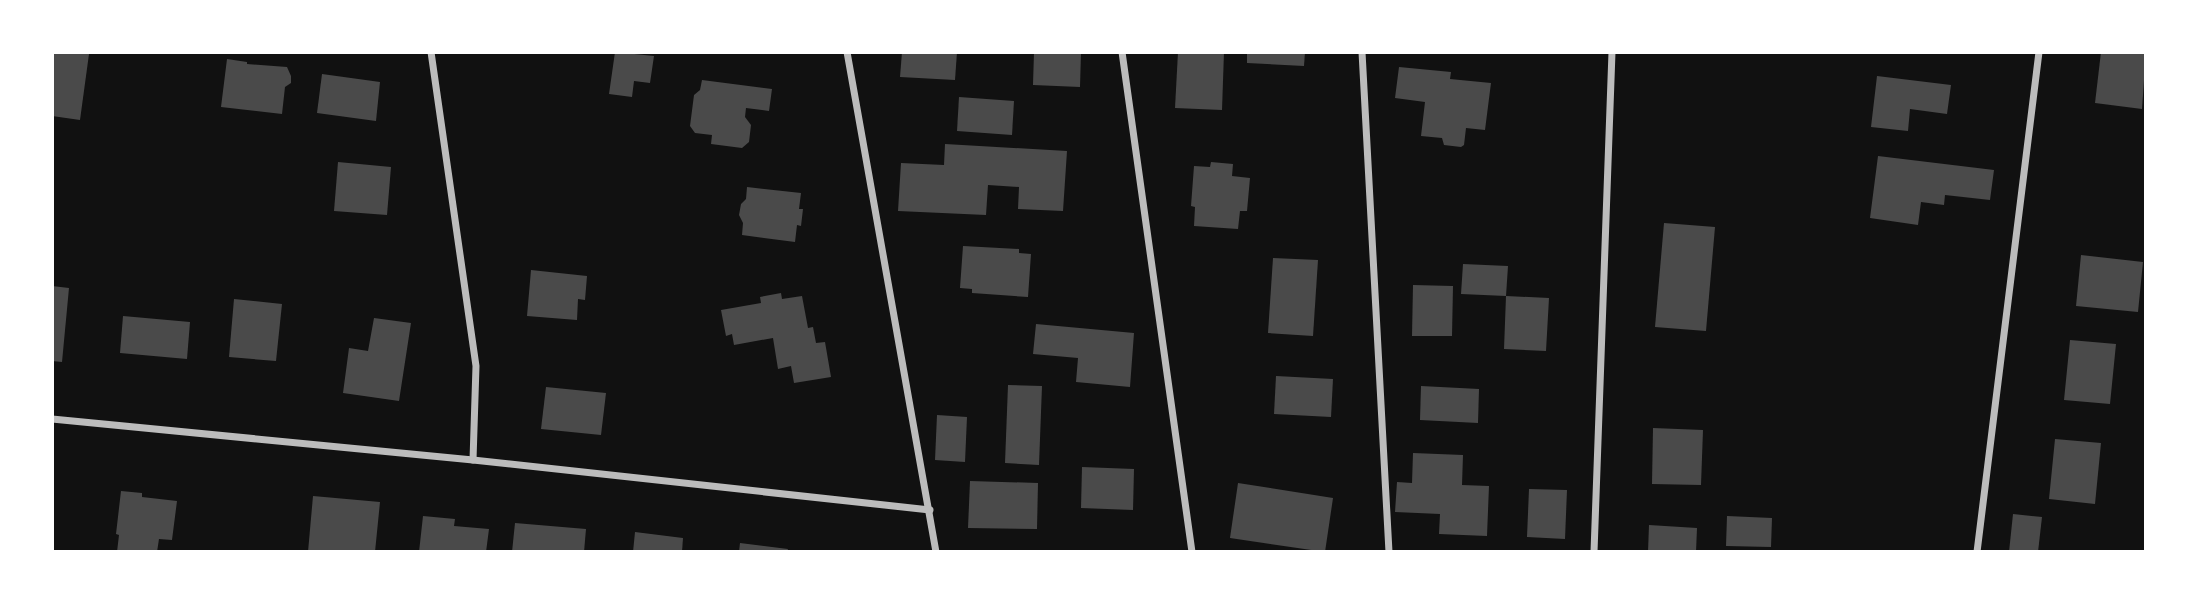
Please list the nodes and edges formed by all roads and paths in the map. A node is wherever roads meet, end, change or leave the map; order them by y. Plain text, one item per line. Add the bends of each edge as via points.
1 (431, 52) edge
2 (847, 52) edge
3 (1122, 52) edge
4 (1362, 52) edge
5 (1612, 52) edge
6 (2039, 52) edge
7 (52, 419) edge
8 (472, 460) junction
9 (930, 510) junction
10 (936, 551) edge
11 (1192, 551) edge
12 (1389, 551) edge
13 (1594, 551) edge
14 (1978, 551) edge

1 - 8 street via 476,366
2 - 9 street
3 - 11 street
4 - 12 street
5 - 13 street
6 - 14 street
7 - 8 street
8 - 9 street
9 - 10 street

